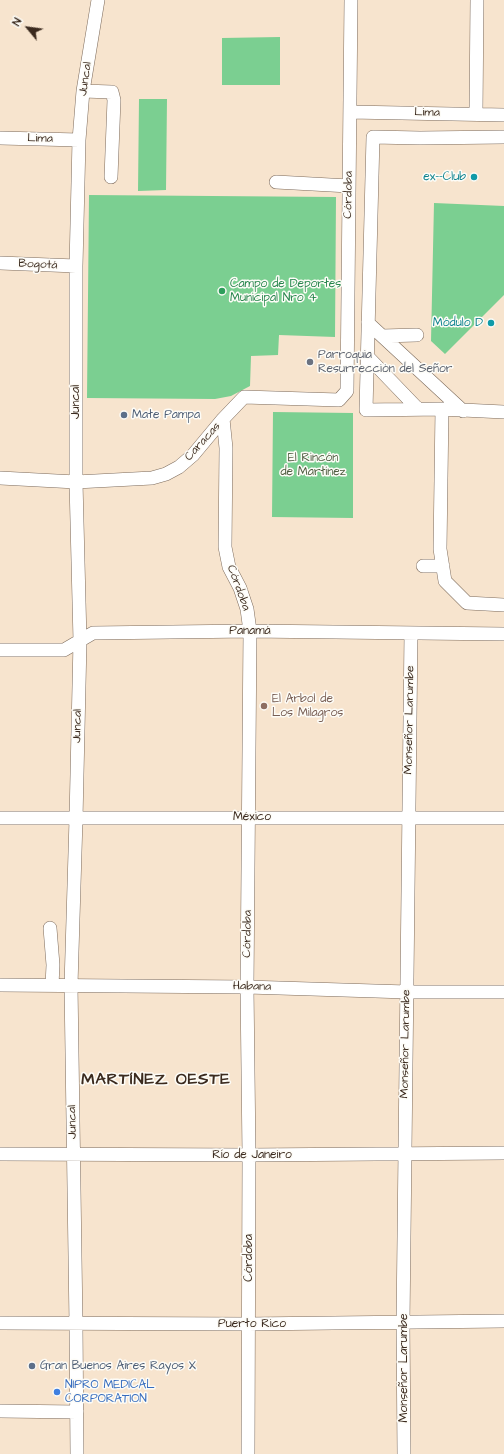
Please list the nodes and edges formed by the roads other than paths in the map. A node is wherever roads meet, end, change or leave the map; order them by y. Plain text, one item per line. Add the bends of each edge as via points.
1 (98, 0) edge
2 (351, 0) edge
3 (477, 0) edge
4 (83, 91) junction
5 (350, 112) junction
6 (476, 114) junction
7 (504, 114) edge
8 (504, 137) edge
9 (0, 138) edge
10 (79, 140) junction
11 (110, 177) dead end
12 (276, 182) dead end
13 (349, 186) junction
14 (0, 263) edge
15 (76, 266) junction
16 (368, 323) junction
17 (417, 335) dead end
18 (382, 336) junction
19 (367, 356) junction
20 (347, 391) joint
21 (418, 409) junction
22 (442, 409) junction
23 (463, 411) junction
24 (504, 412) edge
25 (223, 419) junction
26 (0, 478) edge
27 (76, 482) junction
28 (423, 566) dead end
29 (443, 566) junction
30 (504, 605) edge
31 (250, 631) junction
32 (411, 633) junction
33 (504, 634) edge
34 (80, 641) junction
35 (0, 650) edge
36 (249, 817) junction
37 (0, 818) edge
38 (409, 818) junction
39 (504, 818) edge
40 (76, 819) junction
41 (50, 928) dead end
42 (0, 985) edge
43 (52, 985) junction
44 (70, 985) junction
45 (247, 987) junction
46 (407, 992) junction
47 (504, 992) edge
48 (504, 1153) edge
49 (0, 1154) edge
50 (73, 1154) junction
51 (405, 1154) junction
52 (249, 1155) junction
53 (504, 1321) edge
54 (403, 1322) junction
55 (0, 1323) edge
56 (76, 1324) junction
57 (248, 1324) junction
58 (0, 1411) edge
59 (77, 1412) junction
60 (77, 1454) edge
61 (248, 1454) edge
62 (404, 1454) edge

1 - 4 street, Juncal
2 - 5 street, Córdoba
3 - 6 street
4 - 10 street, Juncal
4 - 11 street via 112,92 114,100
5 - 6 street, Lima
5 - 13 street, Córdoba
6 - 7 street, Lima
8 - 16 street via 373,137
9 - 10 street, Lima
10 - 15 street, Juncal
12 - 13 street
13 - 20 street, Córdoba
14 - 15 street, Bogotá
15 - 27 street, Juncal
16 - 18 street
16 - 19 street
17 - 18 street
18 - 23 street
19 - 21 street
19 - 21 street via 366,410
20 - 25 street, Caracas via 339,400 244,397
21 - 22 street
22 - 23 street
22 - 29 street via 440,550
23 - 24 street
25 - 27 street, Caracas via 193,455 166,474 152,478
25 - 31 street, Córdoba via 226,448 225,547 229,567 247,609
26 - 27 street, Caracas
27 - 34 street, Juncal
28 - 29 street
29 - 30 street via 445,581 467,603
31 - 32 street, Panamá
31 - 34 street, Panamá via 93,633
31 - 36 street, Córdoba
32 - 33 street, Panamá
32 - 38 street, Monseñor Larumbe
34 - 35 street, Panamá via 64,650
34 - 40 street, Juncal
36 - 38 street, México
36 - 40 street, México
36 - 45 street, Córdoba
37 - 40 street, México
38 - 39 street, México
38 - 46 street, Monseñor Larumbe
40 - 44 street, Juncal
41 - 43 street
42 - 43 street, Habana
43 - 44 street, Habana
44 - 45 street, Habana
44 - 50 street, Juncal
45 - 46 street, Habana
45 - 52 street, Córdoba
46 - 47 street, Habana
46 - 51 street, Monseñor Larumbe
48 - 51 street, Río de Janeiro
49 - 50 street, Río de Janeiro
50 - 52 street, Río de Janeiro
50 - 56 street, Juncal
51 - 52 street, Río de Janeiro
51 - 54 street, Monseñor Larumbe
52 - 57 street, Córdoba
53 - 54 street, Puerto Rico
54 - 57 street, Puerto Rico
54 - 62 street, Monseñor Larumbe
55 - 56 street, Puerto Rico
56 - 57 street, Puerto Rico
56 - 59 street, Juncal
57 - 61 street, Córdoba
58 - 59 street
59 - 60 street, Juncal

